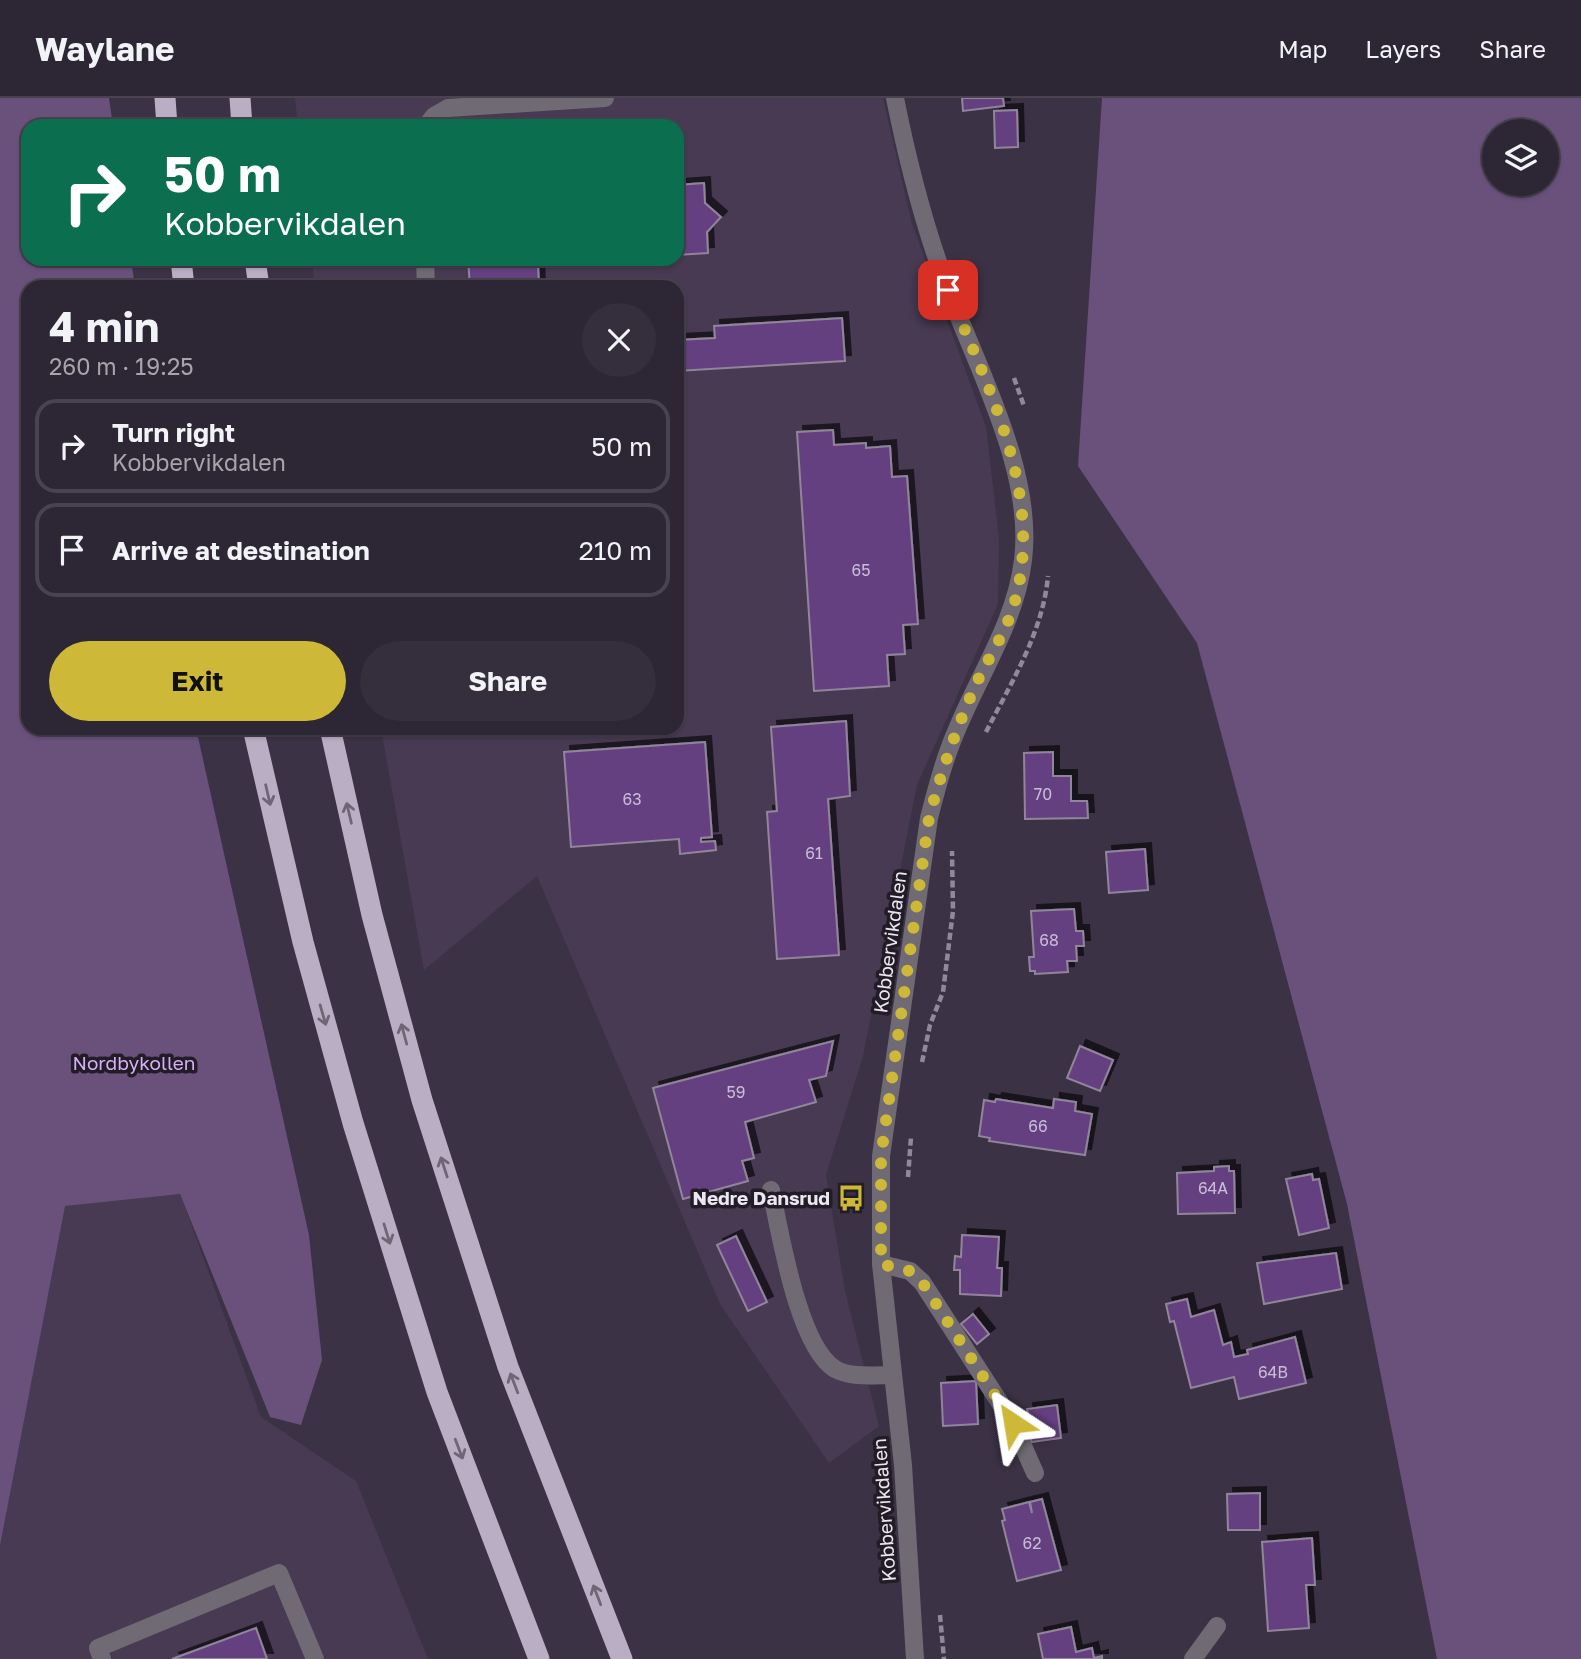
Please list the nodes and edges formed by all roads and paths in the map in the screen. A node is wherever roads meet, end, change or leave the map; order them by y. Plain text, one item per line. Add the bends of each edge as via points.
1 (165, 98) edge
2 (240, 98) edge
3 (605, 98) edge
4 (895, 98) edge
5 (166, 119) edge
6 (242, 119) edge
7 (432, 119) edge
8 (1012, 374) dead end
9 (1025, 408) dead end
10 (1049, 564) dead end
11 (255, 735) edge
12 (332, 735) edge
13 (984, 735) dead end
14 (951, 845) dead end
15 (920, 1072) dead end
16 (912, 1125) dead end
17 (908, 1179) dead end
18 (771, 1190) dead end
19 (881, 1264) junction
20 (892, 1375) junction
21 (1035, 1474) dead end
22 (939, 1604) dead end
23 (1217, 1626) dead end
24 (102, 1659) edge
25 (315, 1659) edge
26 (539, 1659) edge
27 (621, 1659) edge
28 (915, 1659) edge
29 (944, 1659) edge
30 (1193, 1659) edge

1 - 5 highway
2 - 6 highway
3 - 7 street via 449,108
4 - 19 street, Kobbervikdalen via 948,290 1010,450 1024,523 1024,557 1012,613 956,729 929,818 881,1156
8 - 9 path
10 - 13 path via 1039,621
11 -> 26 highway via 303,942 353,1123 437,1392
27 -> 12 highway via 508,1367 422,1100 372,915
14 - 15 path via 953,911 943,992
16 - 17 path
18 - 20 street via 791,1280 815,1346 836,1370
19 - 20 street, Kobbervikdalen
19 - 21 street via 910,1271 922,1282 1013,1423
20 - 28 street, Kobbervikdalen via 903,1465
22 - 29 path
23 - 30 street
24 - 25 street via 98,1648 279,1573

